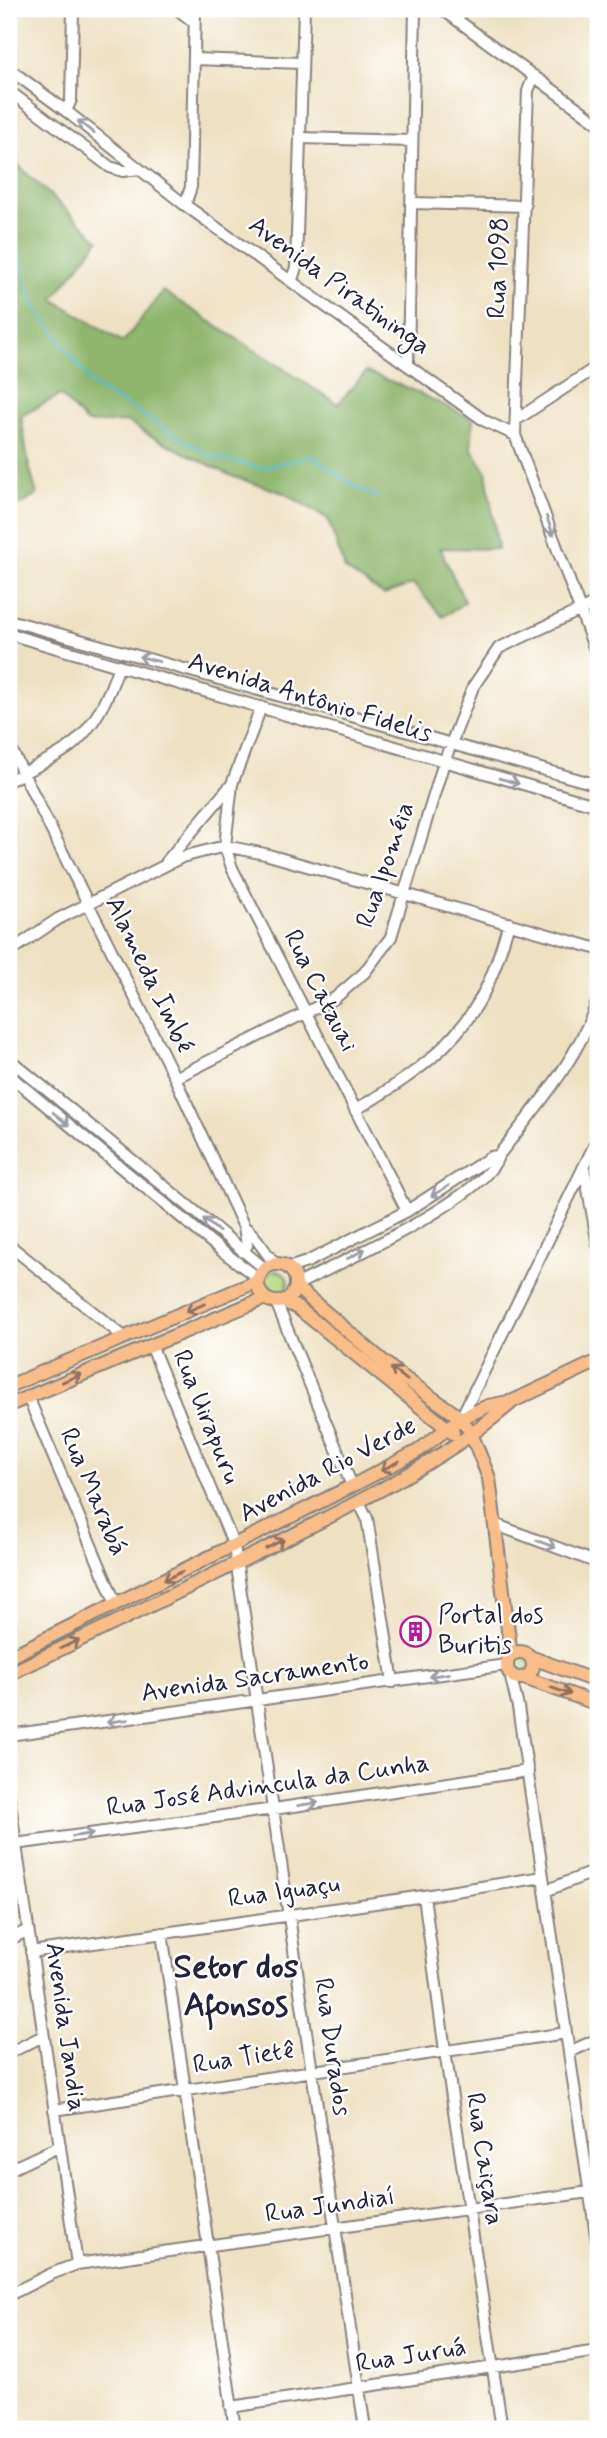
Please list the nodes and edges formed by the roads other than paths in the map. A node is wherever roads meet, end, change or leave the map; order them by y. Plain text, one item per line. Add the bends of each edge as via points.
1 (73, 9) edge
2 (177, 9) edge
3 (195, 9) edge
4 (304, 9) edge
5 (415, 9) edge
6 (442, 9) edge
7 (194, 22) junction
8 (194, 59) junction
9 (302, 63) junction
10 (9, 69) edge
11 (534, 76) junction
12 (9, 91) edge
13 (66, 111) junction
14 (598, 123) edge
15 (300, 138) junction
16 (412, 141) junction
17 (139, 169) junction
18 (411, 203) junction
19 (185, 205) junction
20 (525, 206) junction
21 (292, 279) junction
22 (408, 363) junction
23 (598, 366) edge
24 (516, 420) junction
25 (515, 435) junction
26 (598, 602) edge
27 (580, 609) junction
28 (9, 620) edge
29 (9, 634) edge
30 (598, 657) edge
31 (119, 665) junction
32 (261, 707) junction
33 (452, 742) junction
34 (9, 745) edge
35 (444, 762) junction
36 (23, 772) junction
37 (9, 781) edge
38 (232, 784) junction
39 (598, 785) edge
40 (598, 806) edge
41 (225, 846) junction
42 (162, 866) junction
43 (404, 893) junction
44 (89, 904) junction
45 (509, 923) junction
46 (598, 949) edge
47 (9, 952) edge
48 (598, 999) edge
49 (305, 1013) junction
50 (9, 1059) edge
51 (9, 1075) edge
52 (175, 1077) junction
53 (355, 1110) junction
54 (598, 1138) edge
55 (498, 1156) junction
56 (584, 1167) junction
57 (407, 1210) junction
58 (596, 1222) edge
59 (244, 1227) junction
60 (9, 1245) edge
61 (598, 1245) edge
62 (243, 1252) junction
63 (269, 1272) junction
64 (296, 1286) junction
65 (275, 1300) junction
66 (124, 1337) junction
67 (151, 1345) junction
68 (598, 1361) edge
69 (9, 1386) edge
70 (28, 1397) junction
71 (513, 1401) junction
72 (9, 1405) edge
73 (461, 1419) junction
74 (447, 1428) junction
75 (466, 1437) junction
76 (352, 1486) junction
77 (359, 1502) junction
78 (494, 1524) junction
79 (234, 1546) junction
80 (598, 1563) edge
81 (236, 1564) junction
82 (116, 1604) junction
83 (9, 1657) edge
84 (530, 1657) junction
85 (514, 1664) junction
86 (9, 1674) edge
87 (393, 1682) junction
88 (598, 1682) edge
89 (259, 1701) junction
90 (598, 1704) edge
91 (9, 1735) edge
92 (528, 1771) junction
93 (9, 1802) edge
94 (274, 1810) junction
95 (15, 1844) junction
96 (598, 1870) edge
97 (543, 1877) junction
98 (545, 1891) junction
99 (424, 1896) junction
100 (290, 1914) junction
101 (28, 1930) junction
102 (162, 1933) junction
103 (9, 1940) edge
104 (31, 1952) junction
105 (566, 2033) junction
106 (44, 2036) junction
107 (598, 2039) edge
108 (445, 2051) junction
109 (569, 2052) junction
110 (9, 2053) edge
111 (312, 2071) junction
112 (186, 2090) junction
113 (54, 2110) junction
114 (60, 2146) junction
115 (9, 2170) edge
116 (589, 2192) junction
117 (469, 2209) junction
118 (595, 2210) edge
119 (335, 2228) junction
120 (210, 2246) junction
121 (598, 2249) edge
122 (77, 2264) junction
123 (9, 2295) edge
124 (598, 2351) edge
125 (493, 2367) junction
126 (359, 2387) junction
127 (231, 2407) junction
128 (235, 2429) edge
129 (365, 2429) edge
130 (502, 2429) edge

1 - 13 street via 71,100
2 - 7 street
3 - 7 street
4 - 9 street
5 - 16 street
6 - 11 street
7 - 8 street
8 - 9 street
8 - 19 street via 191,187
9 - 15 street
10 - 13 street, Avenida Piratininga
11 - 14 street
11 - 20 street, Rua 1098 via 528,91
12 - 17 street, Avenida Piratininga via 110,167
17 -> 13 street, Avenida Piratininga
15 - 16 street
15 - 21 street
16 - 18 street
17 - 19 street, Avenida Piratininga
18 - 20 street
18 - 22 street
19 - 21 street, Avenida Piratininga
20 - 24 street, Rua 1098
21 - 22 street, Avenida Piratininga
22 - 25 street, Avenida Piratininga via 485,421
23 - 24 street
24 - 25 street, Rua 1098
25 -> 27 street, Rua 1098
26 - 27 street
27 - 30 street
27 - 33 street, Rua Ipoméia via 499,648 473,687
33 -> 28 street, Avenida Antônio Fidelis
29 - 31 street, Avenida Antônio Fidelis
31 - 32 street, Avenida Antônio Fidelis
31 - 36 street via 97,716 71,746
32 - 35 street, Avenida Antônio Fidelis
32 - 38 street
33 - 35 street, Rua Ipoméia
33 - 39 street, Avenida Antônio Fidelis
34 - 36 street, Alameda Imbé
35 -> 40 street, Avenida Antônio Fidelis
35 - 43 street, Rua Ipoméia
36 - 37 street
36 - 44 street, Alameda Imbé
38 - 41 street, Rua Catauai
38 - 42 street
41 - 42 street
41 - 43 street
41 - 49 street, Rua Catauai
42 - 44 street
43 - 45 street
43 - 49 street, Rua Ipoméia via 391,937 364,973 335,998
44 - 47 street
44 - 52 street, Alameda Imbé
45 - 46 street
45 - 53 street via 486,990 449,1042 405,1081
48 - 55 street via 561,1074
49 - 52 street, Rua Ipoméia
49 - 53 street, Rua Catauai
62 -> 50 street
51 -> 63 street via 222,1251
52 - 59 street, Alameda Imbé
53 - 57 street, Rua Catauai
54 - 56 street
55 -> 57 street
64 -> 55 street via 468,1192
56 - 58 street
56 - 73 street
57 - 63 street via 307,1262
58 - 61 street
59 - 62 street, Alameda Imbé via 247,1245
59 - 63 street, Alameda Imbé
60 - 66 street
62 - 63 street
63 - 64 main road via 295,1276
63 - 65 main road via 258,1288
63 -> 66 main road
64 - 65 main road via 289,1298
73 -> 64 main road via 397,1373
65 - 67 main road
65 - 74 main road via 298,1308
65 - 76 street
66 - 69 main road
70 -> 67 main road
67 - 79 street, Rua Uirapuru
68 - 71 main road
70 - 72 main road
70 - 82 street, Rua Marabá
71 - 73 main road, Avenida Rio Verde
71 - 75 main road, Avenida Rio Verde
73 - 74 main road, Avenida Rio Verde
73 - 75 main road
74 - 75 main road
74 -> 76 main road, Avenida Rio Verde via 418,1451
75 - 77 main road, Avenida Rio Verde
75 - 78 main road via 481,1455 489,1478
76 - 79 main road, Avenida Rio Verde
81 -> 77 main road, Avenida Rio Verde
77 - 87 street via 367,1518
78 -> 80 street
78 - 85 main road
79 - 81 street, Rua Durados
79 -> 82 main road, Avenida Rio Verde
86 -> 81 main road, Avenida Rio Verde
81 - 89 street, Rua Durados
82 - 83 main road, Avenida Rio Verde
84 - 85 main road via 523,1652
84 - 85 main road via 533,1669
84 - 88 main road
85 -> 87 street, Avenida Sacramento
85 -> 90 main road
85 - 92 street
87 - 89 street, Avenida Sacramento
89 -> 91 street, Avenida Sacramento
89 - 94 street, Rua Durados
94 -> 92 street, Rua José Advincula da Cunha
92 - 97 street
93 - 95 street, Avenida Jandia
95 -> 94 street, Rua José Advincula da Cunha
94 - 100 street, Rua Durados
95 - 101 street, Avenida Jandia
96 - 98 street
97 - 98 street
97 - 99 street, Rua Iguaçu
98 - 105 street
99 - 100 street, Rua Iguaçu
99 - 108 street, Rua Caiçara
100 - 102 street, Rua Iguaçu
100 - 111 street, Rua Durados
101 - 103 street
101 - 104 street, Avenida Jandia
102 - 104 street, Rua Iguaçu
102 - 112 street
104 - 106 street, Avenida Jandia
105 - 108 street, Rua Tietê
105 - 109 street
106 - 110 street
106 - 113 street, Avenida Jandia
107 - 109 street
108 - 111 street, Rua Tietê
108 - 117 street, Rua Caiçara
109 - 116 street
111 - 112 street, Rua Tietê
111 - 119 street, Rua Durados
112 - 113 street, Rua Tietê
112 - 120 street
113 - 114 street, Avenida Jandia
114 - 115 street
114 - 122 street, Avenida Jandia
116 - 117 street, Rua Jundiaí
116 - 118 street
117 - 119 street, Rua Jundiaí
117 - 125 street, Rua Caiçara
118 - 121 street
119 - 120 street, Rua Jundiaí
119 - 126 street, Rua Durados
120 - 122 street, Rua Jundiaí
120 - 127 street
122 - 123 street, Rua Jundiaí
124 - 125 street, Rua Juruá
125 - 126 street, Rua Juruá
125 - 130 street, Rua Caiçara
126 - 127 street, Rua Juruá
126 - 129 street, Rua Durados
127 - 128 street

